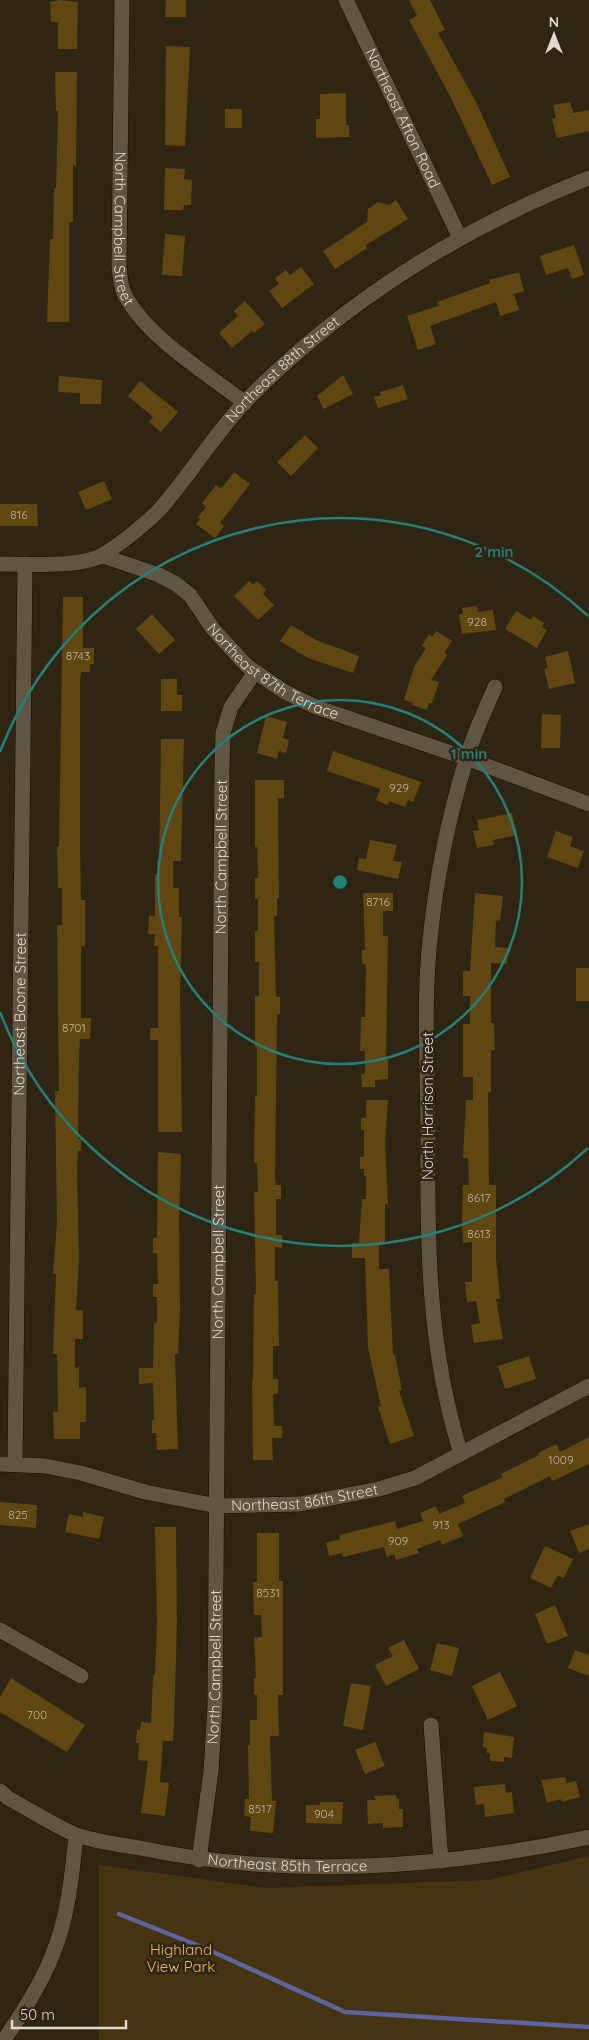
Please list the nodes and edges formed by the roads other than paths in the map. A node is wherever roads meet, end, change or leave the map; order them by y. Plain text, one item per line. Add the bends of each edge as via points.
1 (122, 0) edge
2 (346, 0) edge
3 (589, 178) edge
4 (460, 238) junction
5 (245, 402) junction
6 (103, 556) junction
7 (0, 564) edge
8 (25, 564) junction
9 (255, 672) junction
10 (495, 687) dead end
11 (466, 758) junction
12 (589, 804) edge
13 (589, 1386) edge
14 (461, 1454) junction
15 (8, 1464) edge
16 (217, 1506) junction
17 (2, 1636) edge
18 (81, 1676) dead end
19 (430, 1726) dead end
20 (0, 1791) edge
21 (76, 1835) junction
22 (589, 1837) edge
23 (199, 1860) junction
24 (441, 1861) junction
25 (4, 2040) edge

1 - 5 street, North Campbell Street via 120,282 126,298 142,319 168,344
2 - 4 street, Northeast Afton Road
3 - 4 street, Northeast 88th Street via 542,196
4 - 5 street, Northeast 88th Street via 376,290 308,344
5 - 6 street, Northeast 88th Street via 159,510
6 - 8 street, Northeast 88th Street via 74,562
6 - 9 street, Northeast 87th Terrace via 159,575 190,595 213,629
7 - 8 street, Northeast 88th Street
8 - 15 street, Northeast Boone Street
9 - 11 street, Northeast 87th Terrace via 316,707
9 - 16 street, North Campbell Street via 230,707 222,766
10 - 11 street
11 - 12 street, Northeast 87th Terrace
11 - 14 street, North Harrison Street via 436,887 428,977 427,1225 430,1285 440,1376
13 - 14 street, Northeast 86th Street
14 - 16 street, Northeast 86th Street via 415,1478 379,1490 300,1504
15 - 16 street, Northeast 86th Street via 72,1472 145,1492
16 - 23 street, North Campbell Street via 215,1706
17 - 18 street
19 - 24 street
20 - 21 street, Northeast 85th Terrace
21 - 23 street, Northeast 85th Terrace
21 - 25 street via 64,1918 52,1956 29,2003
22 - 24 street, Northeast 85th Terrace
23 - 24 street, Northeast 85th Terrace via 309,1867

